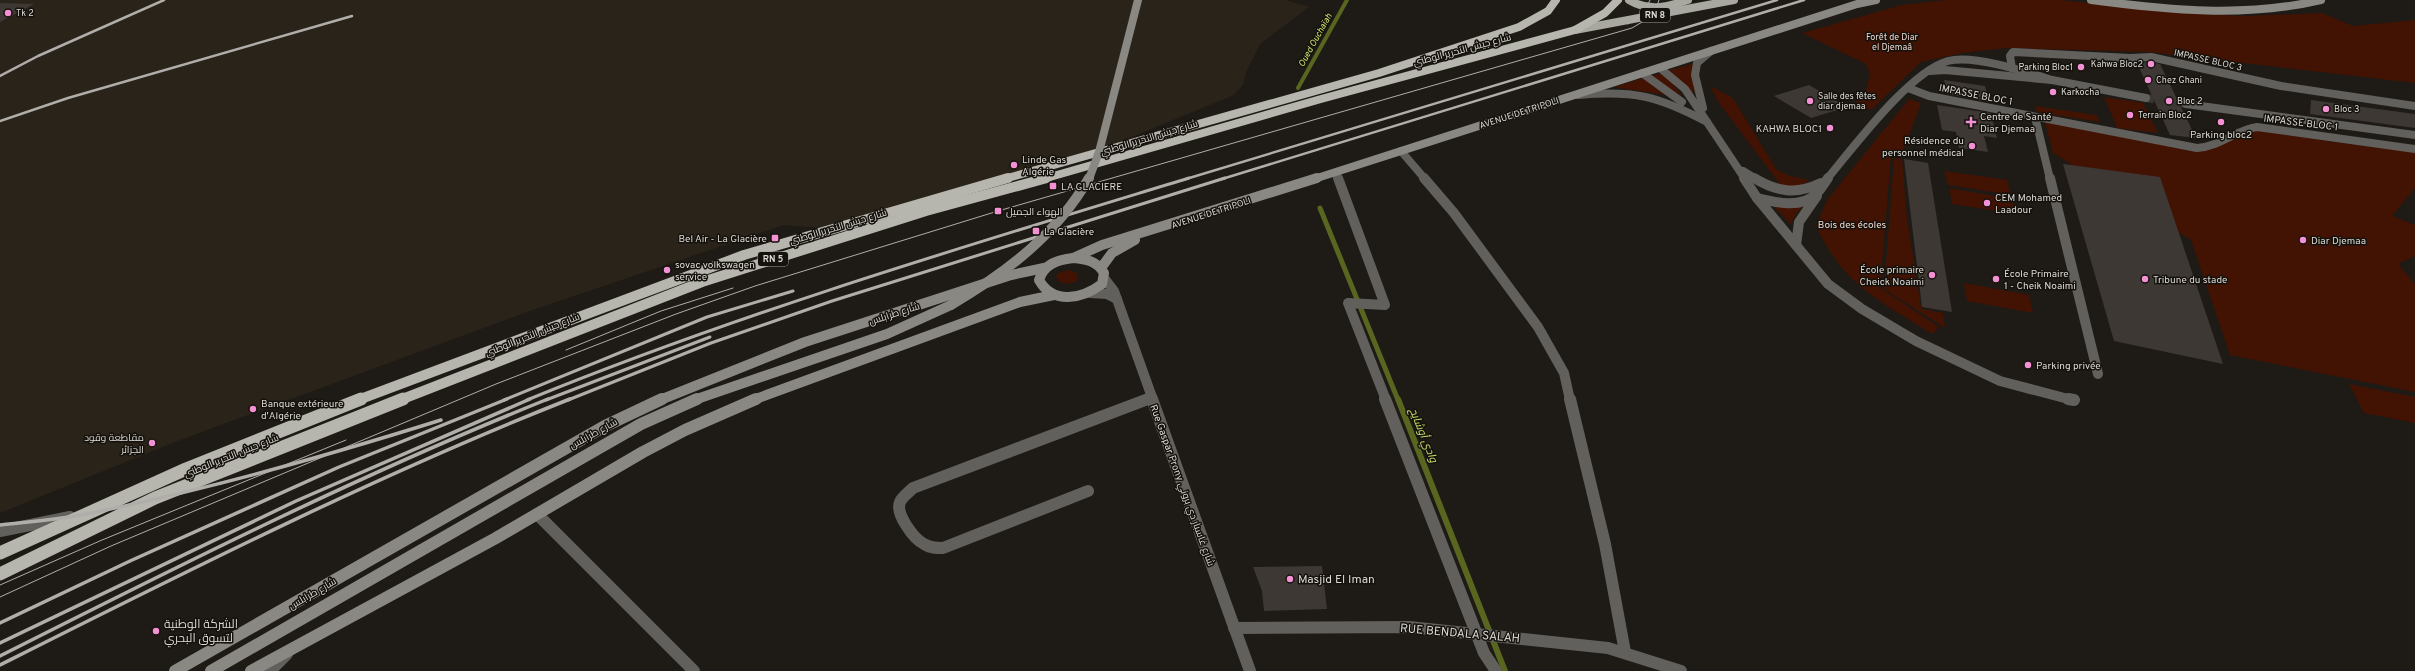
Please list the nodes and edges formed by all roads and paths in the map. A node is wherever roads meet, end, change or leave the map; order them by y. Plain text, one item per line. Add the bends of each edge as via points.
1 (1138, 0) edge
2 (1556, 0) edge
3 (1618, 0) edge
4 (1629, 0) edge
5 (1688, 0) edge
6 (1734, 0) edge
7 (1876, 0) edge
8 (2091, 0) edge
9 (2321, 0) edge
10 (1575, 30) junction
11 (1711, 51) junction
12 (1660, 68) junction
13 (2012, 68) junction
14 (1928, 72) junction
15 (1642, 73) junction
16 (2052, 80) junction
17 (1908, 88) junction
18 (1572, 96) junction
19 (2146, 98) tunnel mouth
20 (2186, 104) tunnel mouth
21 (2415, 106) edge
22 (2035, 117) junction
23 (1707, 122) junction
24 (2415, 136) edge
25 (2415, 149) edge
26 (1401, 151) junction
27 (1738, 167) junction
28 (1336, 173) junction
29 (1827, 180) junction
30 (1757, 198) junction
31 (1162, 228) junction
32 (1796, 245) junction
33 (1073, 258) junction
34 (1044, 268) junction
35 (1103, 273) junction
36 (1090, 293) junction
37 (1054, 295) junction
38 (1117, 299) junction
39 (2098, 374) dead end
40 (1152, 397) junction
41 (2074, 400) dead end
42 (1088, 491) dead end
43 (104, 505) junction
44 (537, 514) junction
45 (80, 515) junction
46 (111, 520) junction
47 (0, 531) edge
48 (0, 553) edge
49 (0, 574) edge
50 (1234, 628) junction
51 (1477, 634) junction
52 (295, 646) junction
53 (242, 652) junction
54 (1625, 652) junction
55 (175, 671) edge
56 (211, 671) edge
57 (222, 671) edge
58 (252, 671) edge
59 (270, 671) edge
60 (694, 671) edge
61 (1250, 671) edge
62 (1496, 671) edge
63 (1682, 671) edge

1 - 53 main road, bridge via 1091,174 1057,224 1037,245 992,280 951,305 887,334 700,397 641,424
2 - 43 highway, شارع جيش التحرير الوطني / RN 5 via 1548,11 1505,33 1379,73 728,260 429,372
3 - 10 highway, RN 5 via 1605,13
4 - 5 main road, RN 8 via 1642,7 1657,8
6 - 10 main road, RN 8
7 - 11 main road, AVENUE DE TRIPOLI
8 - 9 main road via 2222,11 2269,8
10 - 46 highway, شارع جيش التحرير الوطني / RN 5 via 1321,99 1052,178 926,211 762,262 509,356 155,498
11 - 12 main road, AVENUE DE TRIPOLI
11 - 23 street via 1696,63 1695,74
12 - 15 main road, AVENUE DE TRIPOLI
12 - 23 street via 1685,89
13 - 14 street via 1954,60 1936,65
13 - 16 street
13 - 21 street, IMPASSE BLOC 3 via 2010,56 2014,52 2151,57 2281,86
14 - 16 street via 1944,70
14 - 17 street
15 - 18 main road, AVENUE DE TRIPOLI
15 - 23 street
16 - 19 street
17 - 22 street, IMPASSE BLOC 1 via 1929,96
17 - 29 street
18 - 23 street via 1611,91 1644,94 1668,100
18 - 26 main road, AVENUE DE TRIPOLI
20 - 24 street
22 - 25 street, IMPASSE BLOC 1 via 2197,148 2215,147 2237,131 2257,127
22 - 39 street
23 - 27 street
26 - 28 main road, AVENUE DE TRIPOLI
26 - 54 street via 1454,213 1529,314 1564,373 1605,544
27 - 29 street via 1773,188 1787,192 1799,193
27 - 30 street
28 - 31 main road, AVENUE DE TRIPOLI
28 - 51 street via 1385,304 1348,303
29 - 30 street via 1814,196 1805,202 1784,204
29 - 32 street via 1799,222
30 - 32 street
31 - 33 main road, AVENUE DE TRIPOLI via 1102,245
31 - 35 main road, AVENUE DE TRIPOLI via 1112,253
32 - 41 street via 1828,284 1862,309 1916,342 2000,381
33 - 34 main road via 1057,261
33 - 35 main road via 1090,260
34 - 37 main road via 1039,280 1041,286
34 - 55 main road, شارع طرابلس via 1012,275 788,348 678,389 605,426
35 - 36 main road via 1102,284
35 - 38 street, Rue Gaspar Prony شارع غاسبار دي بروني
36 - 37 main road via 1072,297
36 - 38 street via 1107,294
37 - 44 main road via 1020,302 761,396 643,452
38 - 40 street, Rue Gaspar Prony شارع غاسبار دي بروني
40 - 42 street via 913,488 900,502 899,510 922,545 936,549 953,545
40 - 50 street, Rue Gaspar Prony شارع غاسبار دي بروني
43 - 45 highway, شارع جيش التحرير الوطني / RN 5
43 - 46 highway
44 - 52 main road via 414,584
44 - 60 street
45 - 47 street
45 - 48 highway, شارع جيش التحرير الوطني / RN 5
46 - 49 highway, شارع جيش التحرير الوطني / RN 5
50 - 51 street, RUE BENDALA SALAH via 1409,627
50 - 61 street, Rue Gaspar Prony شارع غاسبار دي بروني
51 - 54 street, RUE BENDALA SALAH
51 - 62 street via 1484,653
52 - 58 main road
52 - 59 street
53 - 56 main road
53 - 57 main road
54 - 63 street, RUE BENDALA SALAH

